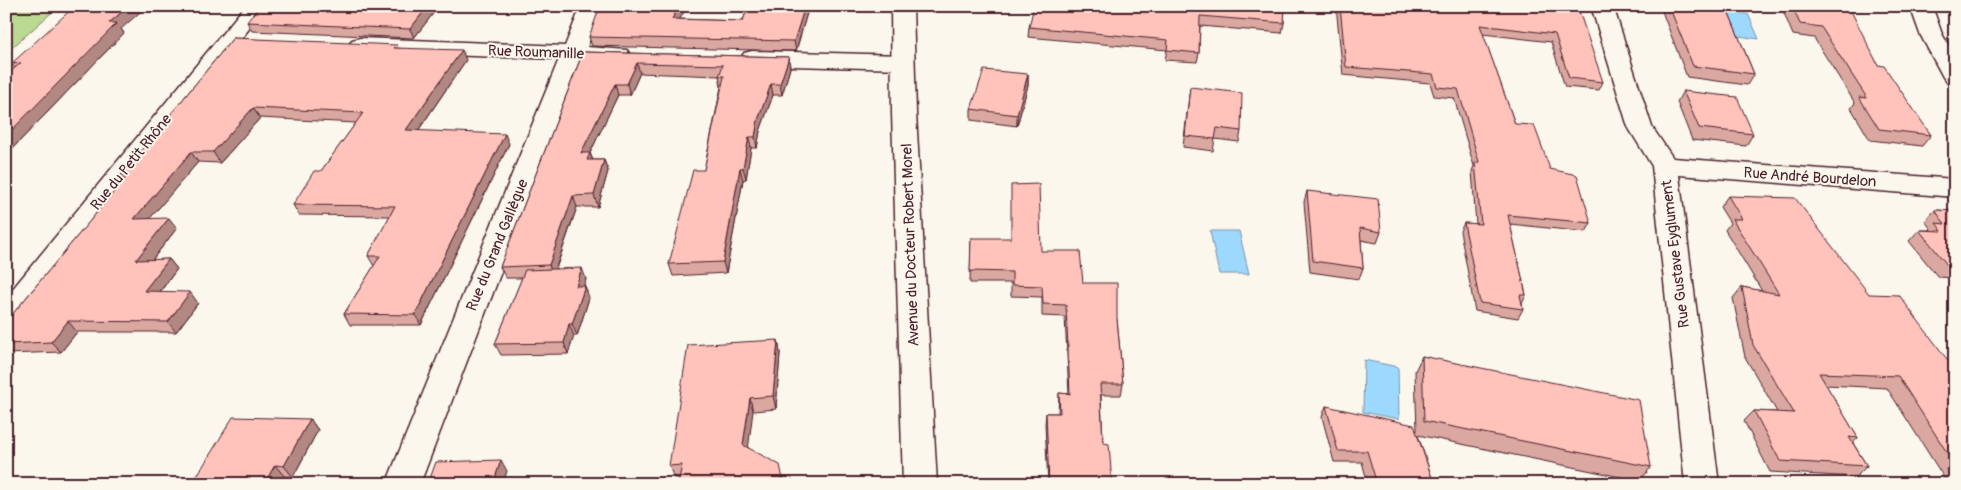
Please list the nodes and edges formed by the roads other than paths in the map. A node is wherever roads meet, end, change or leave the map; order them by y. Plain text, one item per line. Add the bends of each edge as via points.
1 (256, 6) edge
2 (592, 6) edge
3 (902, 6) edge
4 (1921, 6) edge
5 (1598, 10) edge
6 (229, 39) junction
7 (259, 40) edge
8 (337, 44) edge
9 (573, 54) junction
10 (641, 56) edge
11 (729, 58) edge
12 (903, 62) junction
13 (1955, 77) edge
14 (1665, 166) junction
15 (1955, 188) edge
16 (6, 318) edge
17 (402, 484) edge
18 (920, 484) edge
19 (1702, 484) edge

1 - 6 street, Rue du Petit Rhône
2 - 9 street, Rue du Grand Gallègue
3 - 12 street, Avenue du Docteur Robert Morel
4 - 13 street via 1931,34
5 - 14 street, Rue Gustave Eyglument via 1640,126
6 - 7 street
6 - 16 street, Rue du Petit Rhône
8 - 9 street, Rue Roumanille
9 - 10 street, Rue Roumanille
9 - 17 street, Rue du Grand Gallègue
11 - 12 street
12 - 18 street, Avenue du Docteur Robert Morel
14 - 15 street, Rue André Bourdelon
14 - 19 street, Rue Gustave Eyglument

